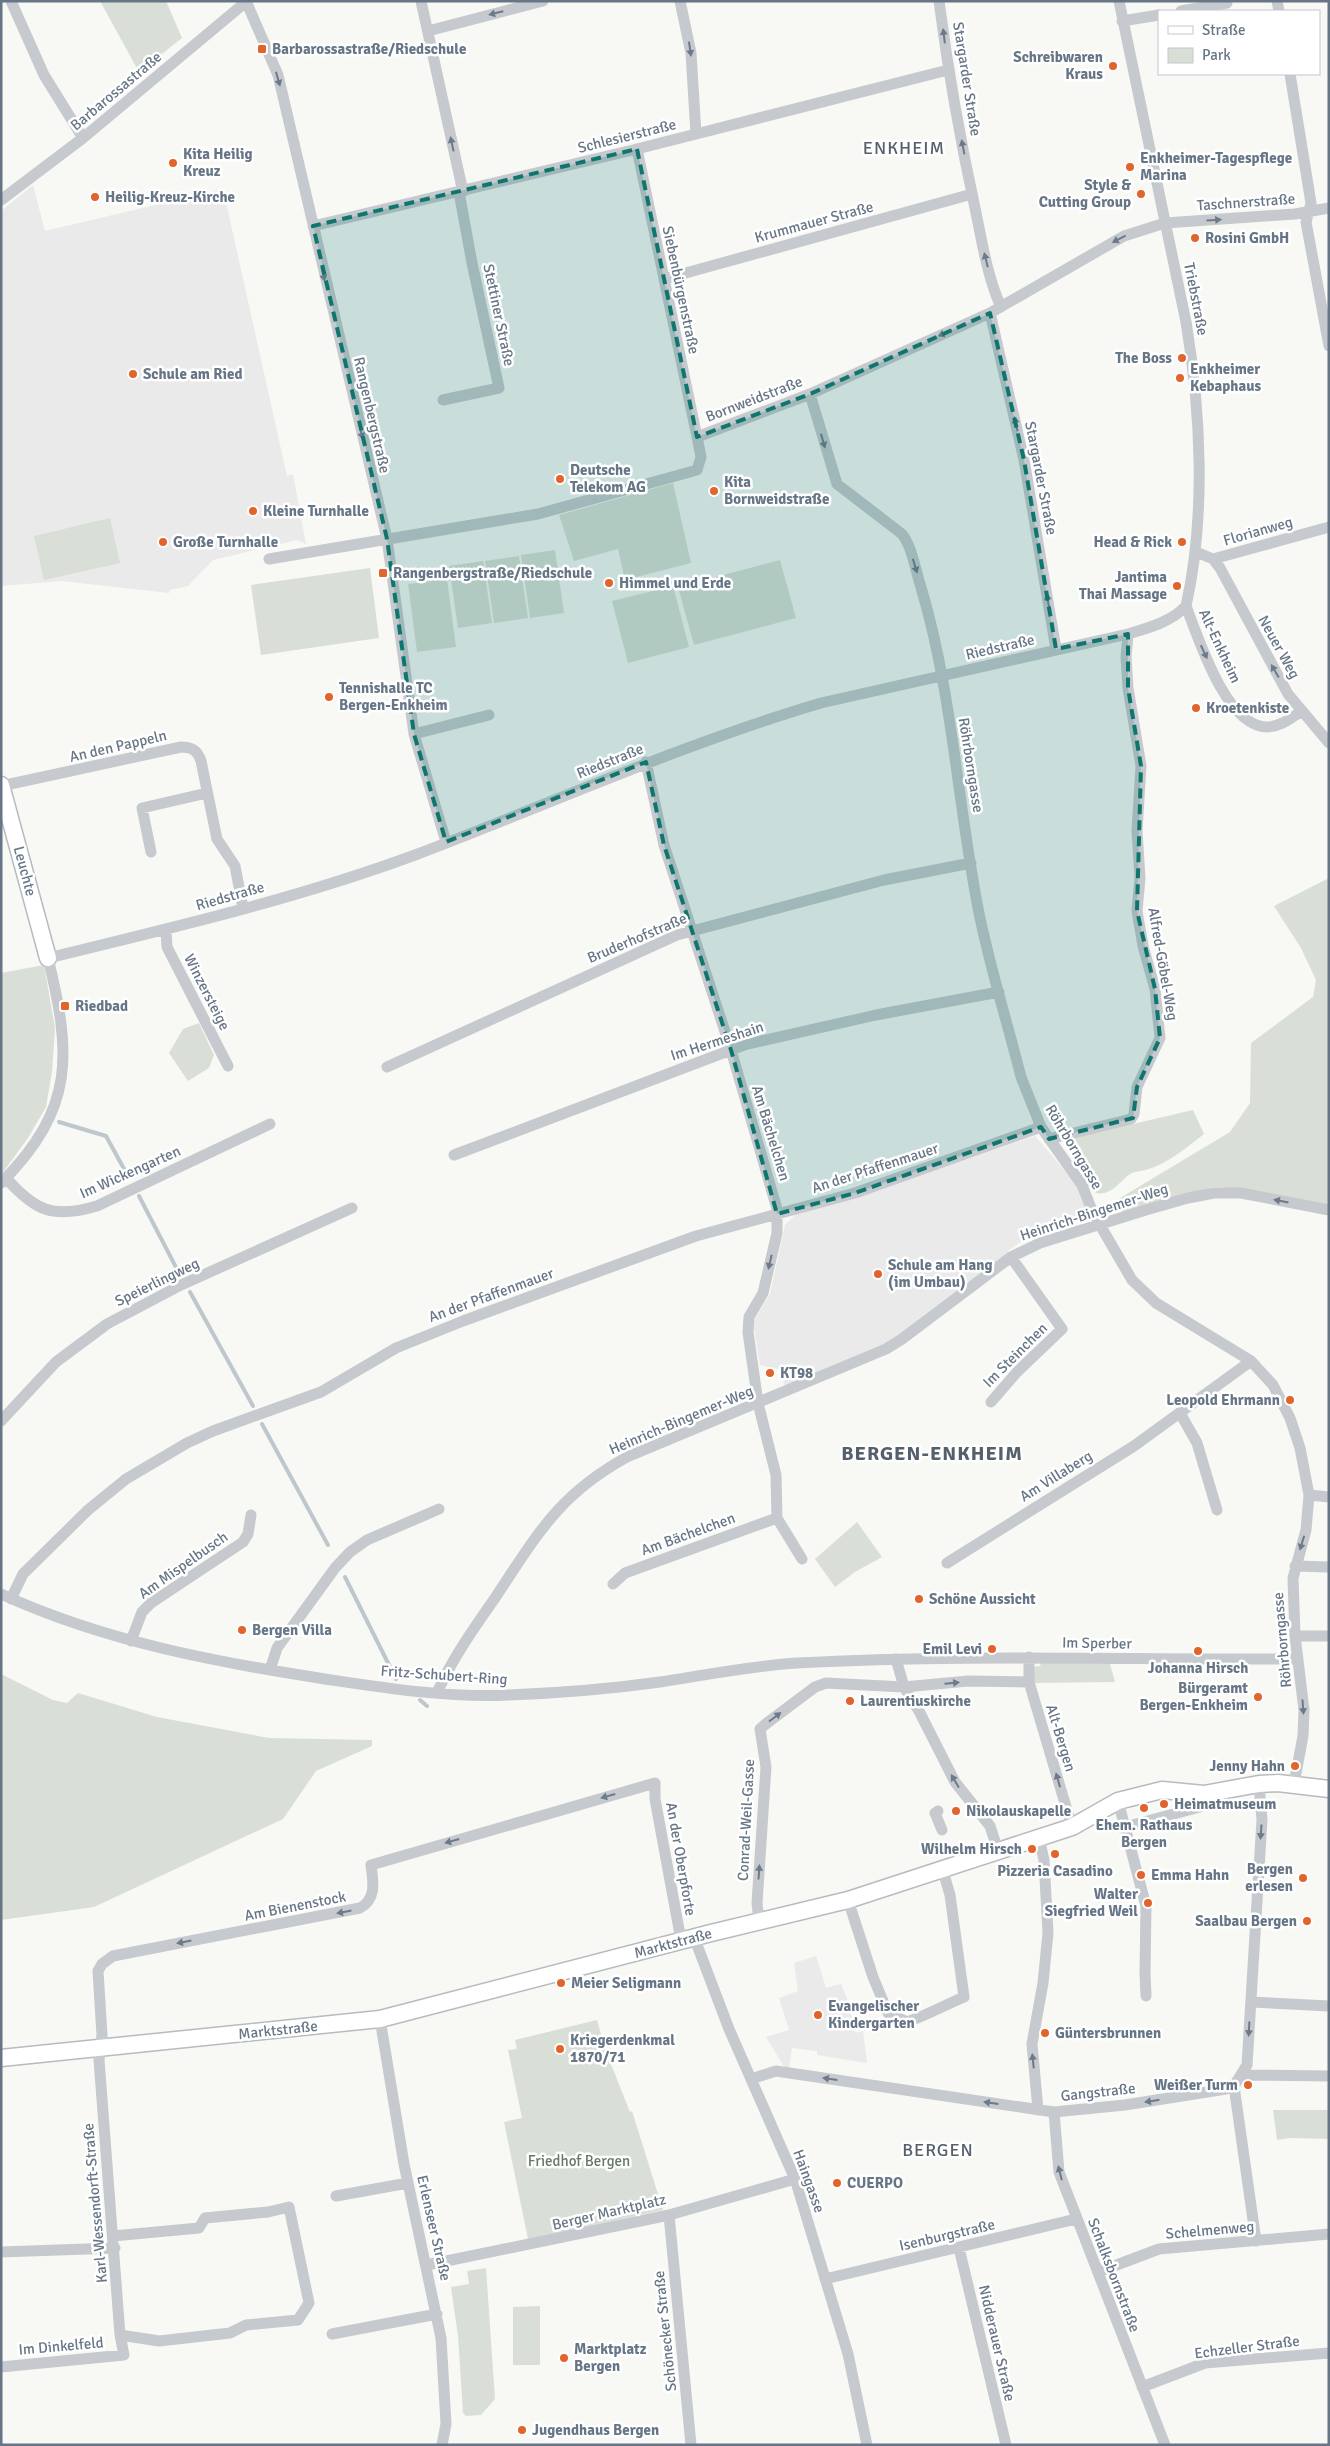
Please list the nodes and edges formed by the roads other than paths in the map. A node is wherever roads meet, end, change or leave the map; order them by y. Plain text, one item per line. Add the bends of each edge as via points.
1 (11, 1) edge
2 (421, 1) edge
3 (543, 1) edge
4 (680, 1) edge
5 (939, 1) edge
6 (1118, 1) edge
7 (246, 2) edge
8 (1227, 4) dead end
9 (1188, 10) edge
10 (1158, 15) edge
11 (1122, 21) junction
12 (428, 31) junction
13 (948, 70) junction
14 (1290, 75) edge
15 (696, 134) junction
16 (83, 138) junction
17 (637, 149) junction
18 (461, 192) junction
19 (972, 194) junction
20 (1, 200) edge
21 (1329, 208) edge
22 (1309, 212) junction
23 (1165, 223) junction
24 (313, 226) junction
25 (664, 279) junction
26 (1001, 307) junction
27 (990, 313) junction
28 (1329, 346) edge
29 (810, 394) junction
30 (443, 400) dead end
31 (697, 436) junction
32 (1329, 527) edge
33 (387, 539) junction
34 (1196, 552) junction
35 (269, 559) dead end
36 (1212, 559) junction
37 (1186, 606) junction
38 (1128, 634) junction
39 (1056, 650) junction
40 (941, 676) junction
41 (1302, 711) junction
42 (489, 715) dead end
43 (414, 734) junction
44 (1329, 743) edge
45 (646, 762) junction
46 (1, 785) edge
47 (207, 793) junction
48 (446, 842) junction
49 (151, 852) dead end
50 (971, 863) junction
51 (243, 908) junction
52 (166, 930) junction
53 (693, 930) junction
54 (48, 958) junction
55 (999, 992) junction
56 (730, 1050) junction
57 (228, 1066) dead end
58 (386, 1067) dead end
59 (270, 1124) dead end
60 (1041, 1127) junction
61 (1049, 1139) junction
62 (454, 1155) dead end
63 (4, 1180) edge
64 (352, 1208) dead end
65 (1329, 1210) edge
66 (777, 1214) junction
67 (1101, 1226) junction
68 (1011, 1256) junction
69 (1251, 1361) junction
70 (991, 1402) dead end
71 (758, 1403) junction
72 (1180, 1414) junction
73 (1, 1421) edge
74 (1309, 1495) junction
75 (1329, 1497) edge
76 (439, 1509) dead end
77 (1217, 1510) dead end
78 (251, 1515) dead end
79 (776, 1518) junction
80 (802, 1559) dead end
81 (947, 1563) dead end
82 (1295, 1566) junction
83 (1329, 1567) edge
84 (613, 1584) dead end
85 (6, 1596) edge
86 (1295, 1636) junction
87 (1329, 1636) edge
88 (131, 1641) junction
89 (1029, 1657) junction
90 (1298, 1659) junction
91 (896, 1660) junction
92 (270, 1670) junction
93 (1029, 1682) junction
94 (904, 1687) junction
95 (437, 1693) junction
96 (655, 1783) joint
97 (1259, 1784) junction
98 (1294, 1784) junction
99 (1329, 1789) edge
100 (1204, 1794) junction
101 (1118, 1801) junction
102 (938, 1811) dead end
103 (1072, 1827) junction
104 (1125, 1827) junction
105 (942, 1830) dead end
106 (1039, 1838) junction
107 (998, 1851) junction
108 (943, 1871) junction
109 (848, 1900) junction
110 (759, 1921) junction
111 (688, 1939) junction
112 (1146, 1996) dead end
113 (1251, 2002) junction
114 (1329, 2006) edge
115 (380, 2019) junction
116 (102, 2048) junction
117 (1, 2058) edge
118 (1242, 2075) junction
119 (1329, 2076) edge
120 (751, 2079) junction
121 (1234, 2086) junction
122 (1038, 2110) junction
123 (1054, 2112) junction
124 (795, 2179) junction
125 (408, 2183) junction
126 (336, 2196) dead end
127 (669, 2215) junction
128 (1076, 2219) junction
129 (1329, 2234) edge
130 (1256, 2241) junction
131 (114, 2242) junction
132 (960, 2248) junction
133 (1, 2252) edge
134 (427, 2265) junction
135 (1098, 2272) junction
136 (825, 2279) junction
137 (437, 2314) junction
138 (332, 2334) dead end
139 (120, 2335) junction
140 (1329, 2353) edge
141 (124, 2355) joint
142 (1, 2367) edge
143 (1142, 2387) junction
144 (442, 2445) edge
145 (691, 2445) edge
146 (867, 2445) edge
147 (1006, 2445) edge
148 (1165, 2445) edge

1 - 16 street via 44,74
2 - 12 street, Stettiner Straße
3 -> 12 street
4 -> 15 street via 691,53
13 -> 5 street, Stargarder Straße
6 - 11 street, Triebstraße
7 - 16 street, Barbarossastraße
7 -> 24 street, Rangenbergstraße via 278,76
8 - 9 street
10 - 11 street
11 - 23 street, Triebstraße
18 -> 12 street, Stettiner Straße
13 - 15 street, Schlesierstraße
19 -> 13 street, Stargarder Straße
14 - 22 street via 1311,203
15 - 17 street, Schlesierstraße
16 - 20 street, Barbarossastraße
17 - 18 street, Schlesierstraße
17 - 25 street, Siebenbürgenstraße
18 - 24 street, Schlesierstraße
18 - 30 street, Stettiner Straße via 472,263 499,388
19 - 25 street, Krummauer Straße
26 -> 19 street, Stargarder Straße via 984,253
21 - 22 street, Taschnerstraße
23 -> 22 street, Taschnerstraße
22 - 28 street via 1306,222
23 -> 26 street, Bornweidstraße via 1124,236
23 - 34 street, Triebstraße via 1195,374
24 -> 33 street, Rangenbergstraße
25 - 31 street, Siebenbürgenstraße
26 - 27 street, Bornweidstraße
27 -> 29 street, Bornweidstraße
39 -> 27 street, Stargarder Straße via 1024,460
29 - 31 street, Bornweidstraße
29 -> 40 street, Röhrborngasse via 837,484 902,534 908,543 925,601
31 - 33 street, Bornweidstraße via 700,465 698,470 690,473 538,514
32 - 36 street, Florianweg
33 - 35 street, Bornweidstraße
33 - 43 street, Rangenbergstraße
34 - 36 street, Florianweg
34 - 37 street, Triebstraße
41 -> 36 street, Neuer Weg via 1288,694 1220,568
37 - 38 street, Riedstraße via 1169,619
37 -> 41 street, Alt-Enkheim via 1220,687 1244,716 1256,725 1269,727
38 - 39 street, Riedstraße
38 - 61 street, Alfred-Göbel-Weg via 1128,688 1142,773 1137,831 1140,878 1137,911 1155,989 1159,1042 1136,1086 1132,1119
39 - 40 street, Riedstraße
40 - 45 street, Riedstraße via 812,705
40 - 50 street, Röhrborngasse
41 - 44 street, Neuer Weg
42 - 43 street
43 - 48 street, Rangenbergstraße
45 - 48 street, Riedstraße
45 - 53 street, Am Bächelchen via 664,845
46 - 47 street, An den Pappeln via 186,747 198,754
46 - 54 street, Leuchte
47 - 49 street via 142,808
47 - 51 street, An den Pappeln via 217,839 235,866
48 - 51 street, Riedstraße
50 - 53 street, Bruderhofstraße via 884,880
50 - 55 street, Röhrborngasse via 978,909
51 - 52 street, Riedstraße
52 - 54 street, Riedstraße
52 - 57 street, Winzersteige via 166,947
53 - 56 street, Am Bächelchen
53 - 58 street, Bruderhofstraße
54 - 63 street via 63,1026 61,1082 52,1113 38,1138
55 - 56 street, Im Hermeshain via 876,1015
55 - 60 street, Röhrborngasse via 1021,1077
56 - 62 street, Im Hermeshain
56 - 66 street, Am Bächelchen
59 - 63 street, Im Wickengarten via 97,1206 74,1212 54,1212 38,1206 23,1198
60 - 61 street, Röhrborngasse
60 - 66 street, An der Pfaffenmauer via 865,1190
61 - 67 street, Röhrborngasse via 1082,1185
64 - 73 street, Speierlingweg via 181,1285 112,1320 56,1362
65 -> 67 street, Heinrich-Bingemer-Weg via 1241,1193 1214,1193 1179,1200
66 -> 71 street, Am Bächelchen via 763,1293 747,1325
66 - 85 street, An der Pfaffenmauer via 696,1236 443,1328 396,1348 321,1392 187,1442 126,1479 88,1510
67 - 68 street, Heinrich-Bingemer-Weg via 1040,1243
67 - 69 street, Röhrborngasse via 1123,1267 1145,1295
68 - 70 street, Im Steinchen via 1062,1329
68 - 71 street, Heinrich-Bingemer-Weg via 895,1344
69 - 72 street, Am Villaberg
69 - 74 street, Röhrborngasse via 1274,1384 1290,1418 1300,1448
71 - 79 street, Am Bächelchen via 776,1475
71 - 95 street, Heinrich-Bingemer-Weg via 627,1458 575,1492 546,1522 464,1643
72 - 77 street via 1197,1443
72 - 81 street, Am Villaberg
74 - 75 street
74 -> 82 street, Röhrborngasse via 1306,1530
76 - 92 street via 367,1540 350,1552 277,1648
78 - 88 street, Am Mispelbusch via 248,1534 243,1542 151,1603 142,1612
79 - 80 street
79 - 84 street, Am Bächelchen via 625,1573
82 - 83 street
82 - 86 street, Röhrborngasse via 1292,1599
85 - 88 street, Fritz-Schubert-Ring
86 - 87 street
86 - 90 street, Röhrborngasse
88 - 92 street, Fritz-Schubert-Ring
89 - 90 street, Im Sperber
89 - 91 street, Im Sperber
89 - 93 street, Alt-Bergen
90 -> 98 street, Röhrborngasse via 1304,1710
91 - 94 street
91 - 95 street, Fritz-Schubert-Ring via 743,1668 612,1688 504,1696
92 - 95 street, Fritz-Schubert-Ring
94 -> 93 street via 968,1681
103 -> 93 street, Alt-Bergen
107 -> 94 street via 990,1826 955,1782
110 -> 94 street, Conrad-Weil-Gasse via 757,1903 766,1766 760,1729 815,1687 826,1683
96 - 111 street, An der Oberpforte via 655,1799
96 -> 116 street, Am Bienenstock via 371,1864 372,1896 360,1908 113,1956 98,1970
97 - 98 street, Marktstraße
97 - 100 street, Marktstraße
97 -> 113 street via 1262,1820
98 - 99 street, Marktstraße
100 - 101 street, Marktstraße via 1162,1790
100 - 104 street via 1207,1805
101 - 103 street, Marktstraße
101 - 104 street
102 - 105 street via 935,1813
103 - 106 street, Marktstraße
104 - 112 street via 1146,1906
106 - 107 street, Marktstraße
122 -> 106 street via 1032,2044 1048,1932 1044,1860
107 - 108 street, Marktstraße
108 - 109 street, Marktstraße
108 - 109 street via 950,1895 964,1997 907,2022 888,2013
109 - 110 street, Marktstraße
110 - 111 street, Marktstraße
111 - 115 street, Marktstraße
111 - 120 street, Haingasse
113 - 114 street
113 -> 118 street via 1247,2065
115 - 116 street, Marktstraße
115 - 125 street, Erlenseer Straße
116 - 117 street, Marktstraße
116 - 131 street, Karl-Wessendorft-Straße via 99,2060
118 - 119 street
118 - 121 street
122 -> 120 street, Gangstraße via 776,2071
120 - 124 street, Haingasse
121 -> 123 street, Gangstraße via 1124,2105
121 - 130 street
122 - 123 street, Gangstraße
128 -> 123 street, Schalksbornstraße via 1058,2172
124 - 127 street, Berger Marktplatz
124 - 136 street, Haingasse
125 - 126 street
125 - 134 street, Erlenseer Straße
127 - 134 street, Berger Marktplatz
127 - 145 street, Schönecker Straße
128 - 132 street, Isenburgstraße
128 - 135 street, Schalksbornstraße
129 - 130 street, Schelmenweg
130 - 135 street, Schelmenweg via 1159,2249
131 - 133 street
131 - 139 street, Karl-Wessendorft-Straße
131 - 139 street via 199,2228 205,2218 268,2212 289,2206 309,2302 298,2320 246,2325 230,2334 159,2341
132 - 136 street, Isenburgstraße
132 - 147 street, Nidderauer Straße
134 - 137 street, Erlenseer Straße
135 - 143 street, Schalksbornstraße
136 - 146 street, Haingasse via 848,2354
137 - 138 street
137 - 144 street, Erlenseer Straße via 445,2376 446,2434
139 - 141 street, Karl-Wessendorft-Straße
140 - 143 street, Echzeller Straße via 1205,2363
141 - 142 street, Im Dinkelfeld
143 - 148 street, Schalksbornstraße

